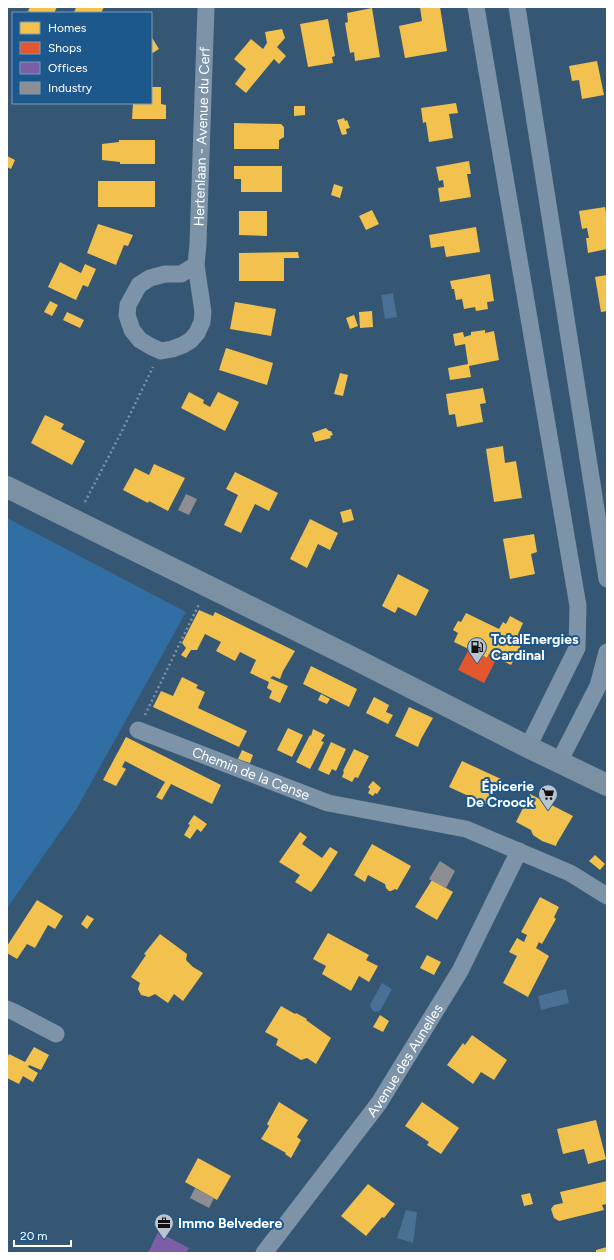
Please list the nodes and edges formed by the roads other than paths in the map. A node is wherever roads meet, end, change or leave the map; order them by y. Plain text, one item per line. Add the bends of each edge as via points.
1 (207, 7) edge
2 (476, 7) edge
3 (517, 7) edge
4 (196, 265) junction
5 (7, 487) edge
6 (607, 579) edge
7 (607, 652) edge
8 (138, 730) road end
9 (528, 747) junction
10 (559, 762) junction
11 (607, 786) edge
12 (519, 851) junction
13 (607, 896) edge
14 (7, 1009) edge
15 (56, 1034) dead end
16 (264, 1253) edge

1 - 4 street, Hertenlaan - Avenue du Cerf
2 - 9 street via 578,606 577,648
3 - 6 street
4 - 4 street, Hertenlaan - Avenue du Cerf via 181,274 165,274 150,278 139,285 128,305 127,315 132,330 140,340 152,348 161,351 172,348 191,340 197,333 203,312
5 - 9 main road
7 - 10 street via 598,686
8 - 12 street, Chemin de la Cense via 328,803 466,829
9 - 10 main road
10 - 11 main road
12 - 13 street, Chemin de la Cense via 570,873
12 - 16 street, Avenue des Aunelles via 460,971 379,1103
14 - 15 street

